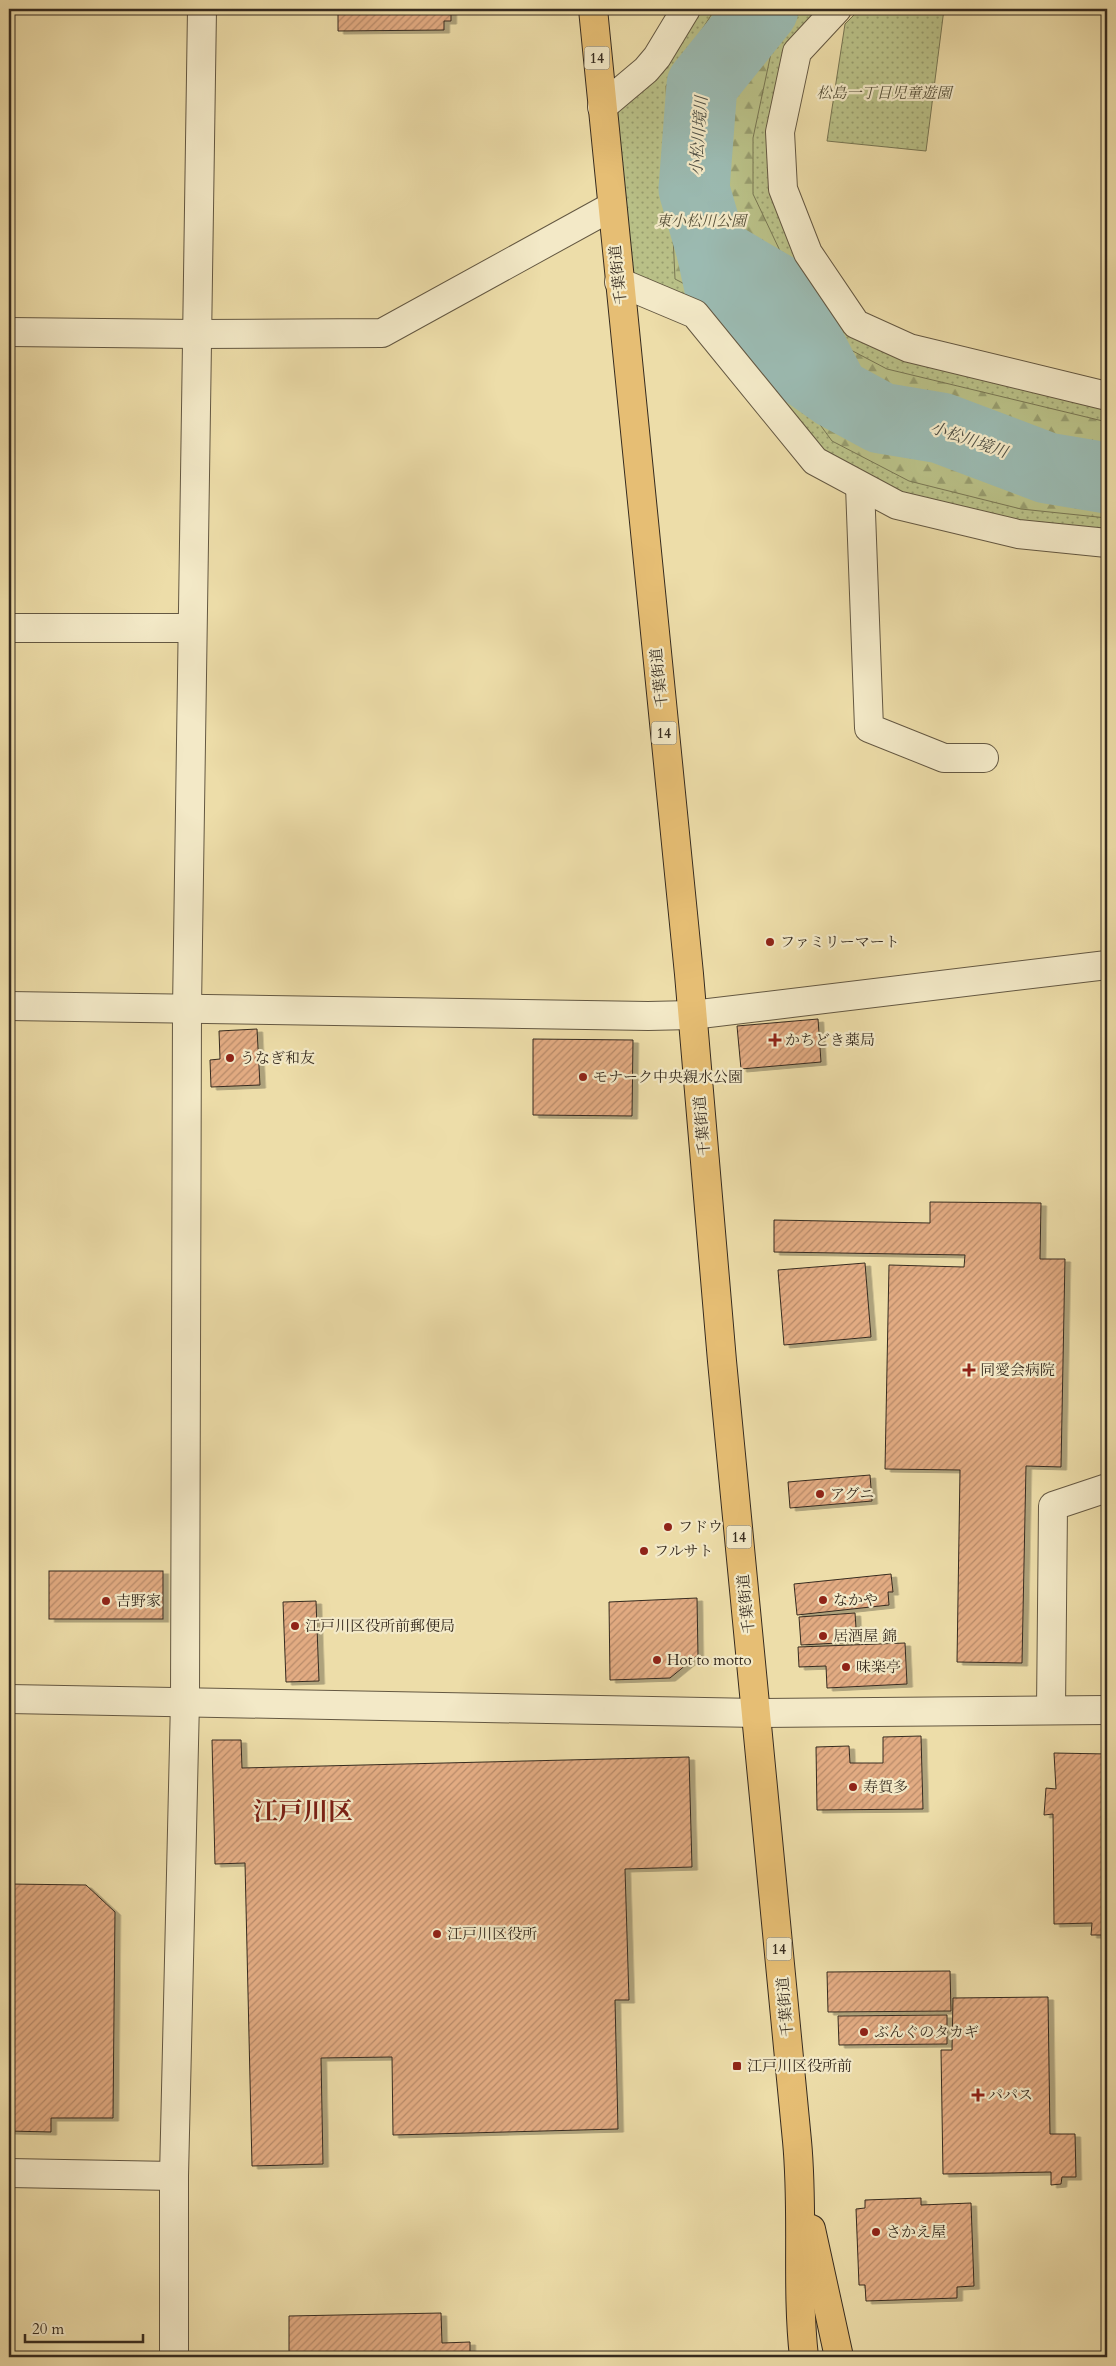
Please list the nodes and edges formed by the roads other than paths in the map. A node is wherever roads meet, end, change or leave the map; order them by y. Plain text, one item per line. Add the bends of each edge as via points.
1 (202, 9) edge
2 (593, 9) edge
3 (686, 9) edge
4 (837, 9) edge
5 (602, 107) junction
6 (611, 207) junction
7 (619, 282) junction
8 (9, 332) edge
9 (196, 334) junction
10 (1107, 393) edge
11 (860, 486) junction
12 (1107, 543) edge
13 (9, 628) edge
14 (192, 628) junction
15 (984, 758) dead end
16 (1107, 966) edge
17 (9, 1006) edge
18 (187, 1009) junction
19 (692, 1015) junction
20 (1107, 1488) edge
21 (9, 1699) edge
22 (185, 1701) junction
23 (1051, 1710) junction
24 (1107, 1710) edge
25 (757, 1713) junction
26 (9, 2173) edge
27 (174, 2176) junction
28 (801, 2184) junction
29 (174, 2357) edge
30 (804, 2357) edge
31 (839, 2357) edge

1 - 9 street
2 - 5 highway, 千葉街道 / 14
3 - 5 street via 646,70
4 - 10 street via 797,52 780,132 783,189 808,253 856,324 909,348
5 - 6 highway, 千葉街道 / 14
6 - 7 highway, 千葉街道 / 14
6 - 9 street via 382,333
7 - 11 street via 695,314 815,461
7 - 19 highway, 千葉街道 / 14
8 - 9 street
9 - 14 street
11 - 12 street via 896,505 1009,532
11 - 15 street via 869,728 944,758
13 - 14 street
14 - 18 street
16 - 19 street
17 - 18 street
18 - 19 street
18 - 22 street
19 - 25 highway, 千葉街道 / 14
20 - 23 street via 1053,1506
21 - 22 street
22 - 25 street
22 - 27 street
23 - 24 street
23 - 25 street
25 - 28 highway, 千葉街道 / 14
26 - 27 street
27 - 29 street
28 - 30 highway, 千葉街道 / 14 via 799,2314
28 - 31 highway, 千葉街道 / 14

